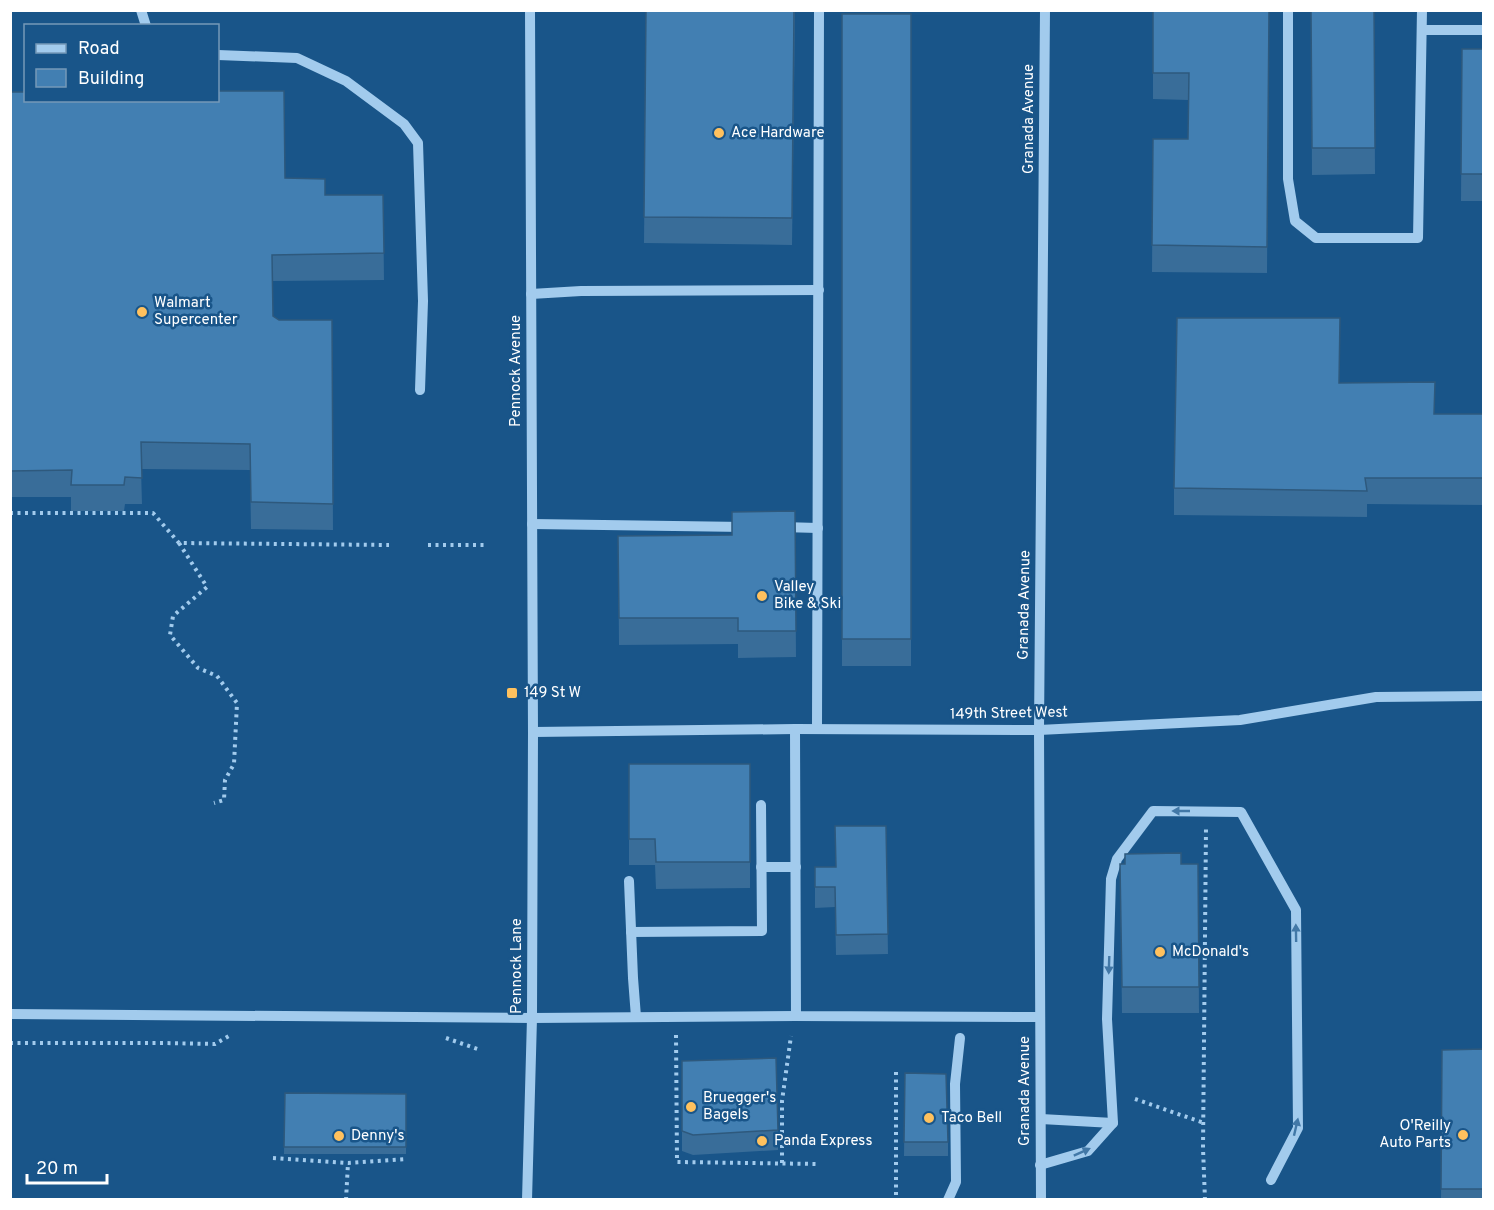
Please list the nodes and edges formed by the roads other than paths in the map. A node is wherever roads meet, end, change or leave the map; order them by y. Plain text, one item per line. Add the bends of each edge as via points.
1 (530, 10) edge
2 (819, 10) edge
3 (1045, 10) edge
4 (1288, 10) edge
5 (1422, 10) edge
6 (1422, 30) junction
7 (1484, 30) edge
8 (219, 55) edge
9 (819, 290) junction
10 (531, 294) junction
11 (420, 390) dead end
12 (532, 524) junction
13 (758, 527) edge
14 (770, 527) edge
15 (818, 528) junction
16 (1484, 696) edge
17 (795, 729) junction
18 (817, 729) junction
19 (1039, 730) junction
20 (533, 732) junction
21 (761, 805) dead end
22 (761, 867) junction
23 (796, 867) junction
24 (628, 881) dead end
25 (631, 932) junction
26 (10, 1014) edge
27 (796, 1016) junction
28 (636, 1017) junction
29 (1040, 1017) junction
30 (532, 1018) junction
31 (960, 1038) dead end
32 (1041, 1119) junction
33 (1113, 1123) junction
34 (1040, 1165) junction
35 (1271, 1180) dead end
36 (527, 1200) edge
37 (948, 1200) edge
38 (1041, 1200) edge

1 - 10 street, Pennock Avenue
2 - 9 street
3 - 19 street, Granada Avenue
4 - 6 street via 1288,179 1295,221 1316,238 1418,238
5 - 6 street
6 - 7 street
8 - 11 street via 297,58 346,81 404,124 418,143 423,301
9 - 10 street
9 - 15 street
10 - 12 street, Pennock Avenue
12 - 13 street
12 - 20 street, Pennock Avenue
14 - 15 street
15 - 18 street
16 - 19 street, 149th Street West via 1376,697 1240,720
17 - 18 street, 149th Street West
17 - 20 street, 149th Street West
17 - 23 street
18 - 19 street, 149th Street West
19 - 29 street, Granada Avenue
20 - 30 street, Pennock Lane
21 - 22 street
22 - 23 street
22 - 25 street via 762,931
23 - 27 street
24 - 25 street
25 - 28 street
26 - 30 street
27 - 28 street
27 - 29 street
28 - 30 street
29 - 32 street, Granada Avenue
30 - 36 street, Pennock Lane
31 - 37 street via 955,1083 956,1182
32 - 33 street
32 - 34 street, Granada Avenue
34 -> 33 street via 1088,1151
35 -> 33 street via 1298,1128 1296,910 1240,812 1153,811 1118,859 1111,879 1107,1019
34 - 38 street, Granada Avenue

